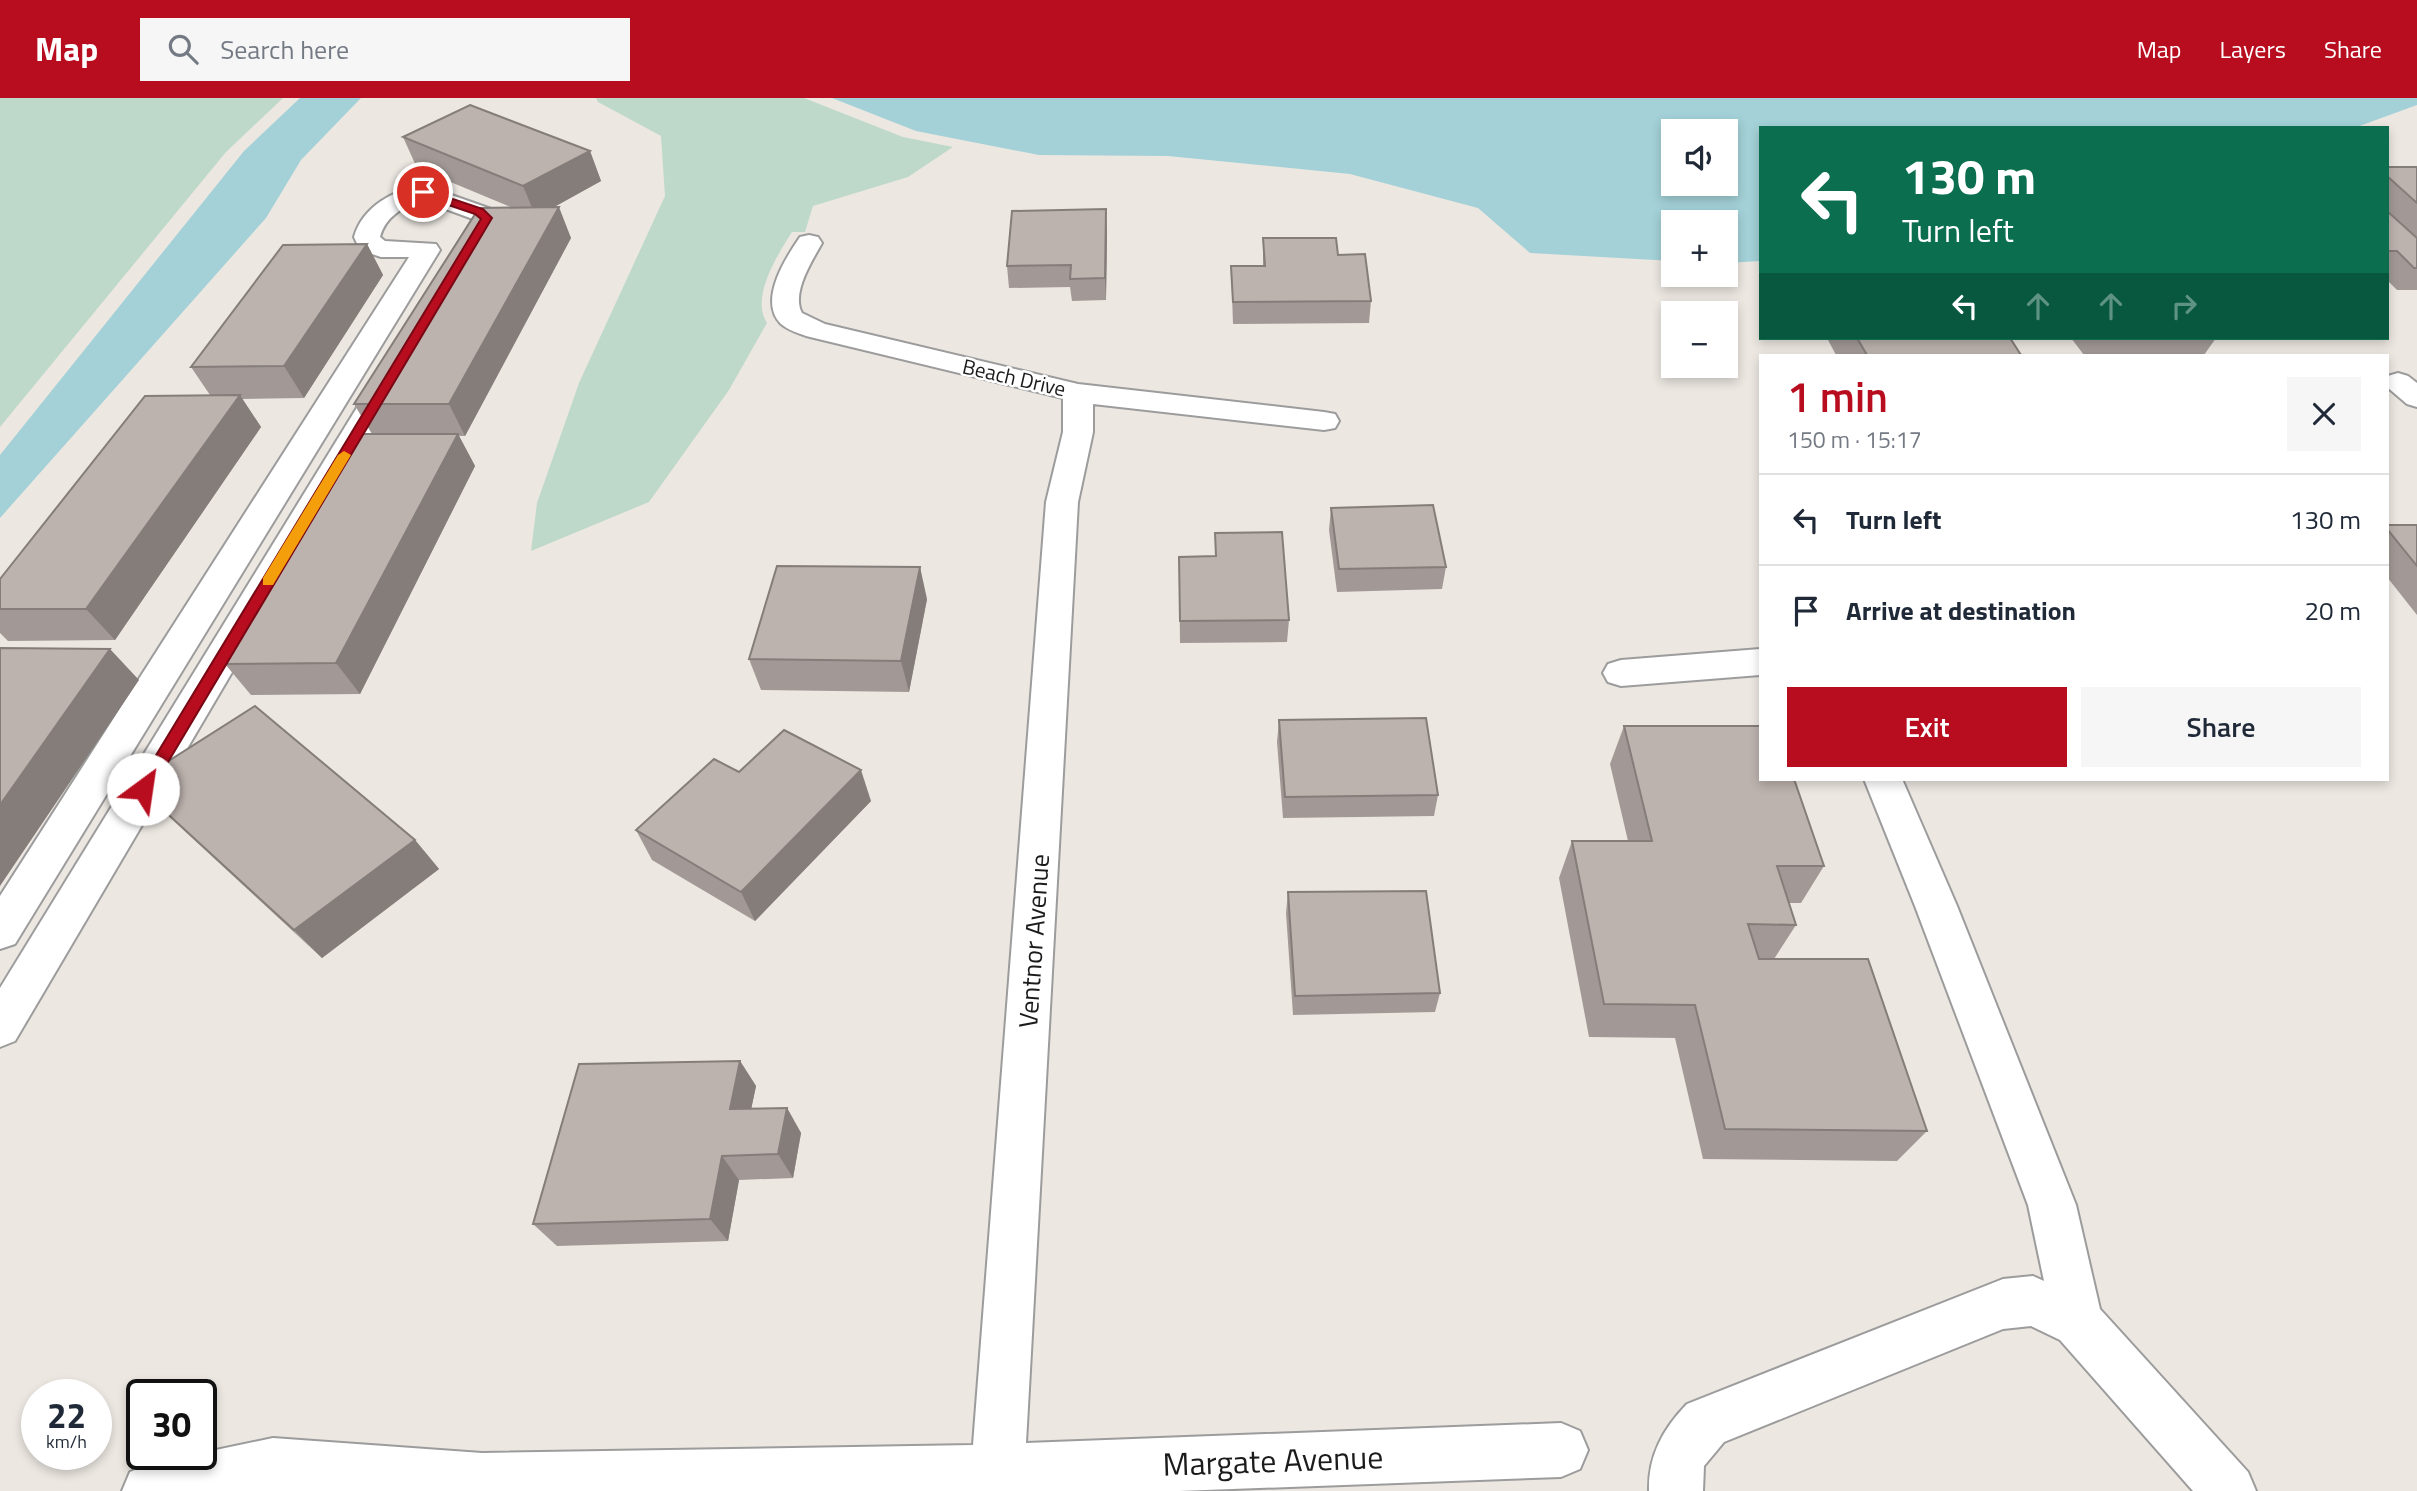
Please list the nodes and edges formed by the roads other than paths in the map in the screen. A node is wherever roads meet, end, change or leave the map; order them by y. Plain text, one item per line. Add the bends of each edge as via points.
1 (808, 243) dead end
2 (451, 278) edge
3 (408, 349) edge
4 (1078, 393) junction
5 (1324, 421) dead end
6 (1759, 662) edge
7 (1621, 673) dead end
8 (1884, 781) edge
9 (0, 931) edge
10 (0, 1027) edge
11 (2078, 1322) junction
12 (1562, 1450) dead end
13 (997, 1481) edge
14 (149, 1491) edge
15 (1676, 1491) edge
16 (2229, 1491) edge

1 - 4 street, Beach Drive via 784,303 793,320 832,335
2 - 9 street via 485,215 423,192 398,200 373,223 369,244 381,249 428,250
3 - 10 street
4 - 5 street, Beach Drive
4 - 13 street, Ventnor Avenue via 1078,432 1062,502
6 - 7 street
8 - 11 street via 2052,1205
11 - 15 street via 2033,1301 2003,1304 1706,1423 1684,1445 1675,1475
11 - 16 street
12 - 13 street, Margate Avenue
13 - 14 street, Margate Avenue via 482,1480 273,1465

